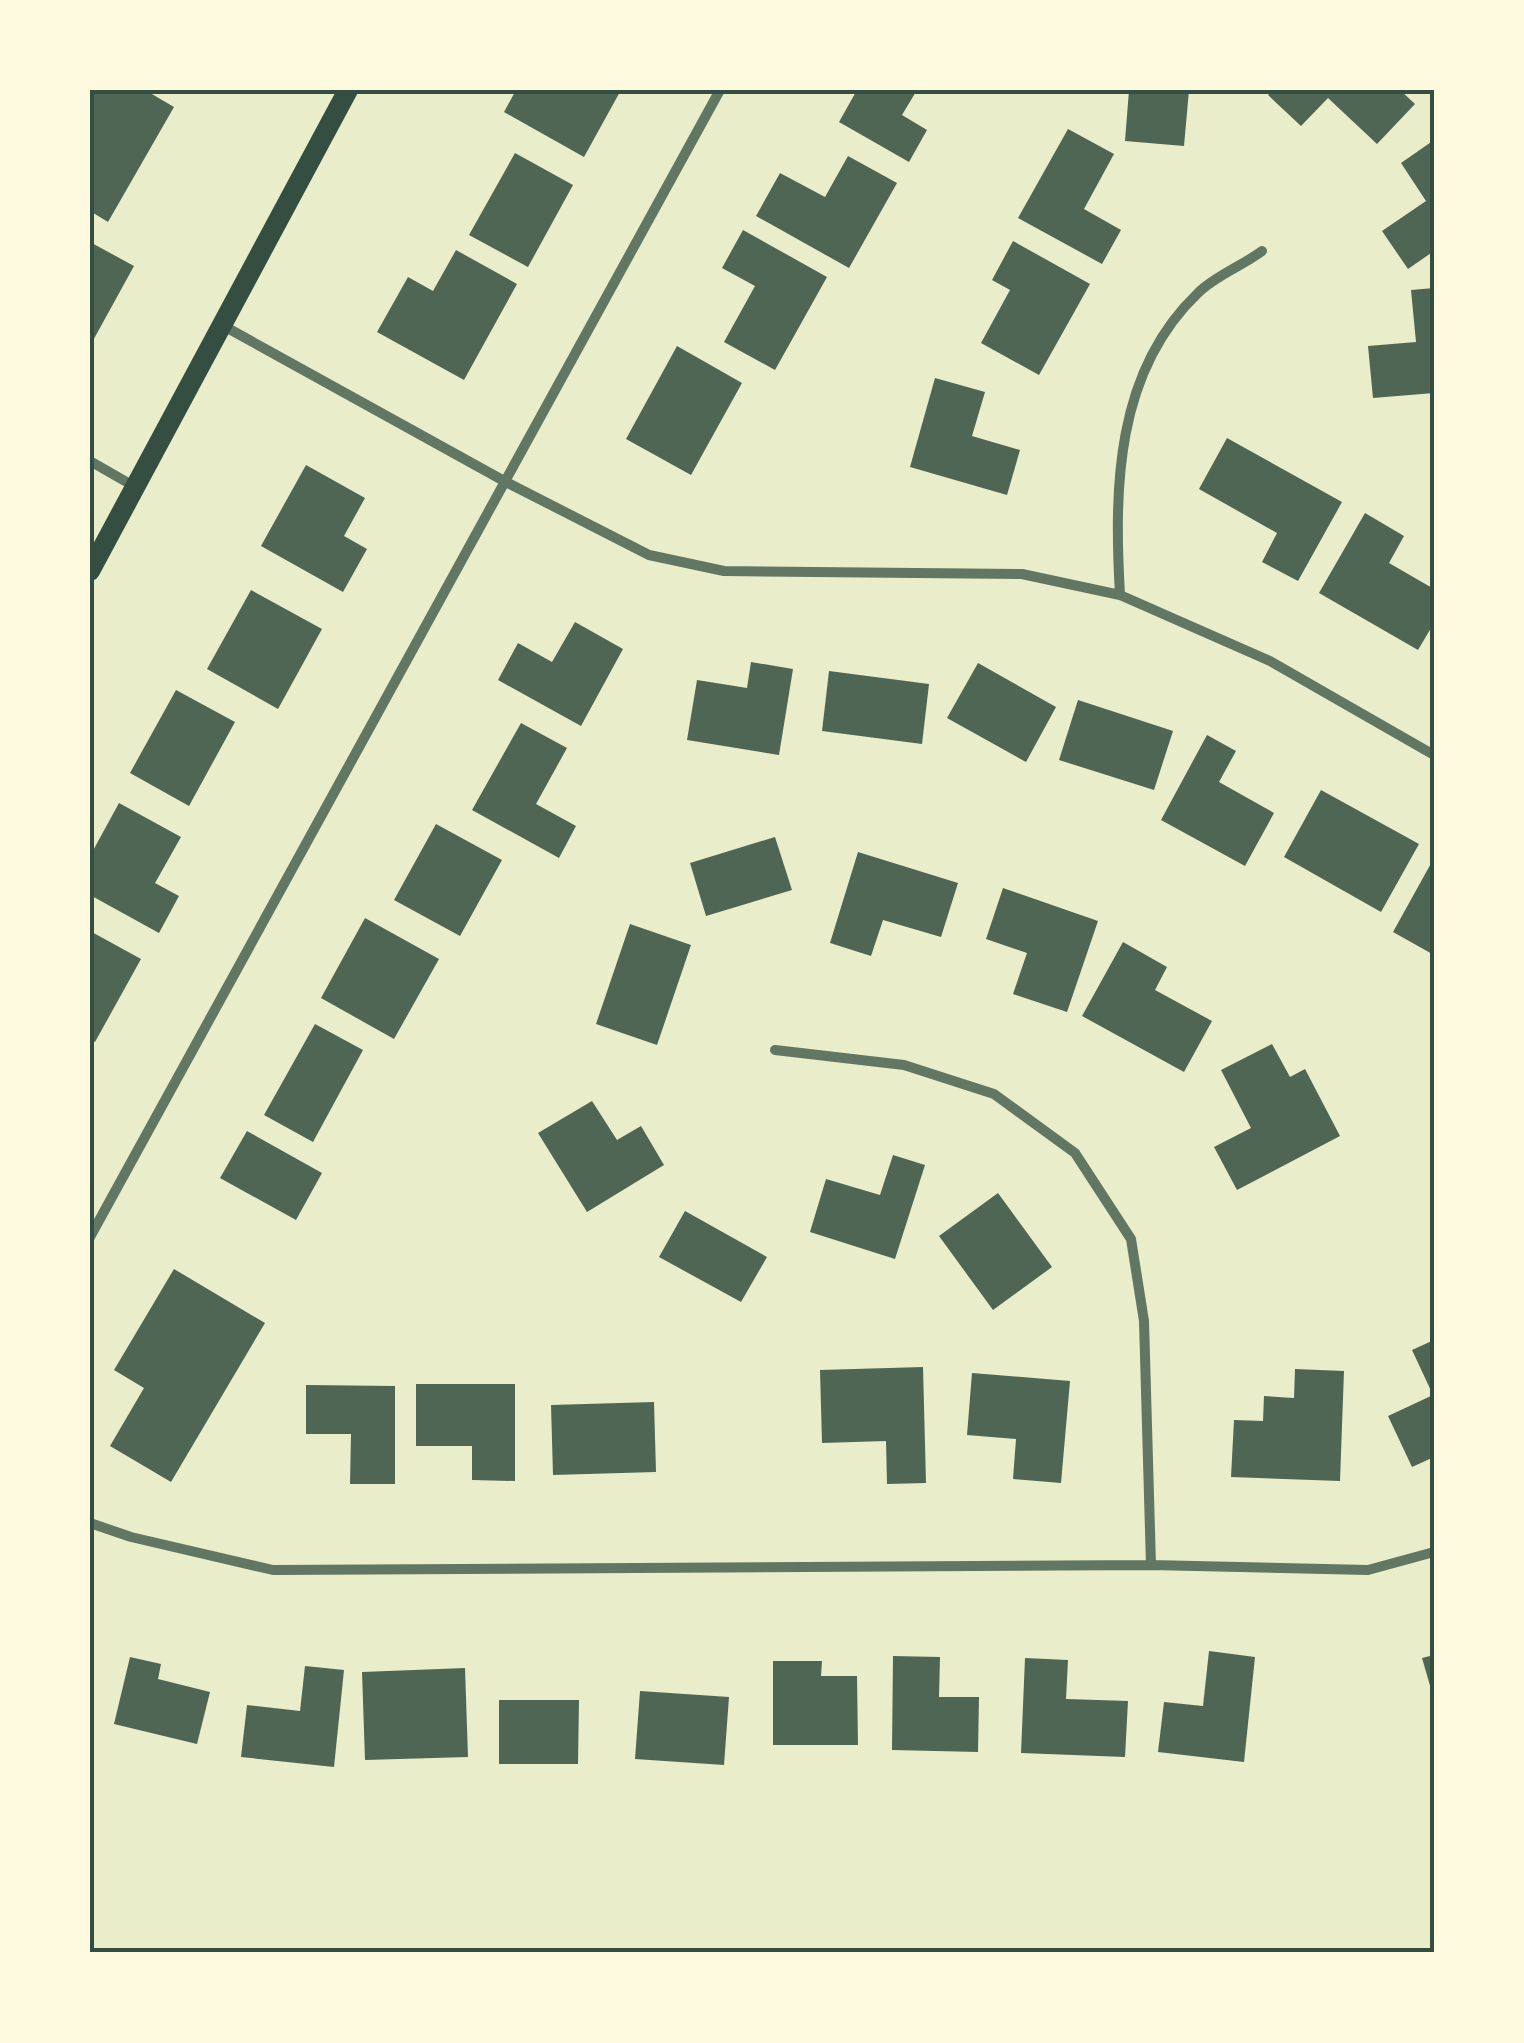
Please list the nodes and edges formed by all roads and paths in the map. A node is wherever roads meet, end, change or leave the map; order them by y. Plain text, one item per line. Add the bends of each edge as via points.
1 (720, 90) edge
2 (339, 93) edge
3 (1262, 252) dead end
4 (222, 324) junction
5 (90, 462) edge
6 (506, 482) junction
7 (137, 488) junction
8 (90, 571) edge
9 (1120, 595) junction
10 (1434, 755) edge
11 (775, 1050) dead end
12 (90, 1237) edge
13 (90, 1523) edge
14 (1434, 1552) edge
15 (1151, 1565) junction

1 - 6 street
2 - 4 main road
3 - 9 street via 1202,289 1180,312 1136,387 1115,508
4 - 6 street
4 - 7 main road
5 - 7 street
6 - 9 street via 649,556 724,571 1022,574
6 - 12 street
7 - 8 main road
9 - 10 street via 1270,661
11 - 15 street via 904,1065 994,1094 1076,1153 1131,1239 1144,1321
13 - 15 street via 273,1570
14 - 15 street via 1368,1570

